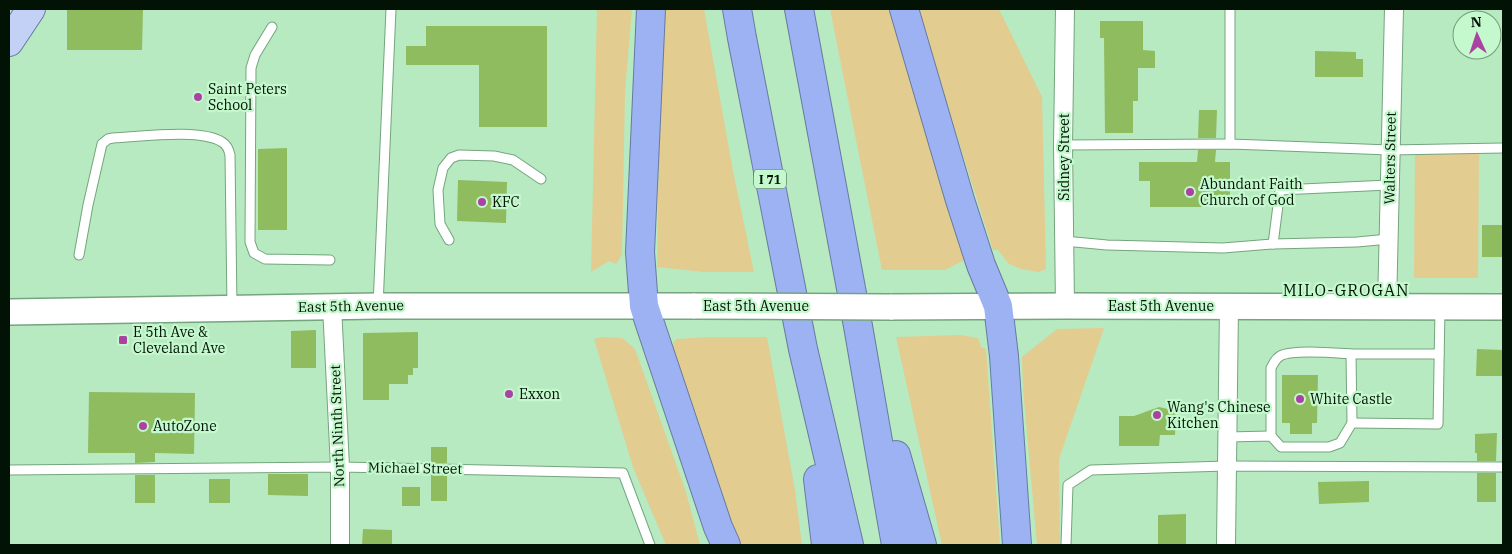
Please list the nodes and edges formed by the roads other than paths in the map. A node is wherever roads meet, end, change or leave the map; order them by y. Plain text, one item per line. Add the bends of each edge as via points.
1 (31, 9) edge
2 (391, 9) edge
3 (651, 9) edge
4 (737, 9) edge
5 (798, 9) edge
6 (904, 9) edge
7 (1065, 9) edge
8 (1230, 9) edge
9 (1394, 9) edge
10 (272, 27) dead end
11 (9, 42) edge
12 (1230, 144) junction
13 (1063, 145) junction
14 (1503, 148) edge
15 (1390, 150) junction
16 (541, 178) dead end
17 (1389, 184) junction
18 (1389, 239) junction
19 (449, 240) dead end
20 (1064, 242) junction
21 (1273, 244) junction
22 (79, 255) dead end
23 (330, 260) dead end
24 (332, 306) junction
25 (378, 306) junction
26 (644, 306) junction
27 (998, 306) junction
28 (1065, 306) junction
29 (1229, 306) junction
30 (1388, 307) junction
31 (232, 308) junction
32 (1440, 308) junction
33 (1503, 308) edge
34 (9, 312) edge
35 (858, 326) junction
36 (804, 349) junction
37 (1350, 354) junction
38 (1439, 354) junction
39 (1352, 423) junction
40 (1271, 436) junction
41 (1227, 437) junction
42 (1227, 466) junction
43 (340, 467) junction
44 (1503, 467) edge
45 (9, 470) edge
46 (722, 539) edge
47 (340, 545) edge
48 (650, 545) edge
49 (826, 545) edge
50 (849, 545) edge
51 (896, 545) edge
52 (922, 545) edge
53 (1017, 545) edge
54 (1066, 545) edge
55 (1226, 545) edge

1 - 11 main road
2 - 25 lane
3 - 26 highway via 640,252
4 - 36 highway, I 71
5 - 35 highway
6 - 27 highway via 960,200
7 - 13 street, Sidney Street
8 - 12 lane
9 - 15 street, Walters Street
10 - 23 lane via 251,68 250,242 254,253 265,259
12 - 13 lane
12 - 15 lane
13 - 20 street, Sidney Street
14 - 15 lane
15 - 17 street, Walters Street
16 - 19 lane via 513,160 494,156 459,155 451,158 443,168 438,190 440,224
17 - 18 street, Walters Street
17 - 21 lane via 1280,190
18 - 21 lane
18 - 30 street, Walters Street
20 - 21 lane via 1187,248
20 - 28 street, Sidney Street
22 - 31 lane via 102,144 108,139 193,134 212,138 223,143 230,155
24 - 25 main road, East 5th Avenue
24 - 31 main road, East 5th Avenue
24 - 43 street, North Ninth Street
25 - 26 main road, East 5th Avenue
26 - 27 main road, East 5th Avenue, bridge
26 - 46 highway
27 - 28 main road, East 5th Avenue
27 - 53 highway
28 - 29 main road, East 5th Avenue
29 - 30 main road, East 5th Avenue
29 - 41 street
30 - 32 main road, East 5th Avenue
31 - 34 main road, East 5th Avenue
32 - 33 main road, East 5th Avenue
32 - 38 lane
35 - 51 highway
35 - 52 highway
36 - 49 highway
36 - 50 highway, I 71
37 - 38 lane
37 - 39 lane
37 - 40 lane via 1293,353 1275,360 1271,368
38 - 39 lane via 1438,424
39 - 40 lane via 1340,443 1329,447 1281,447
40 - 41 lane
41 - 42 street
42 - 44 lane
42 - 54 lane via 1091,470 1068,485
42 - 55 street
43 - 45 lane, Michael Street
43 - 47 street, North Ninth Street
43 - 48 lane, Michael Street via 623,473

